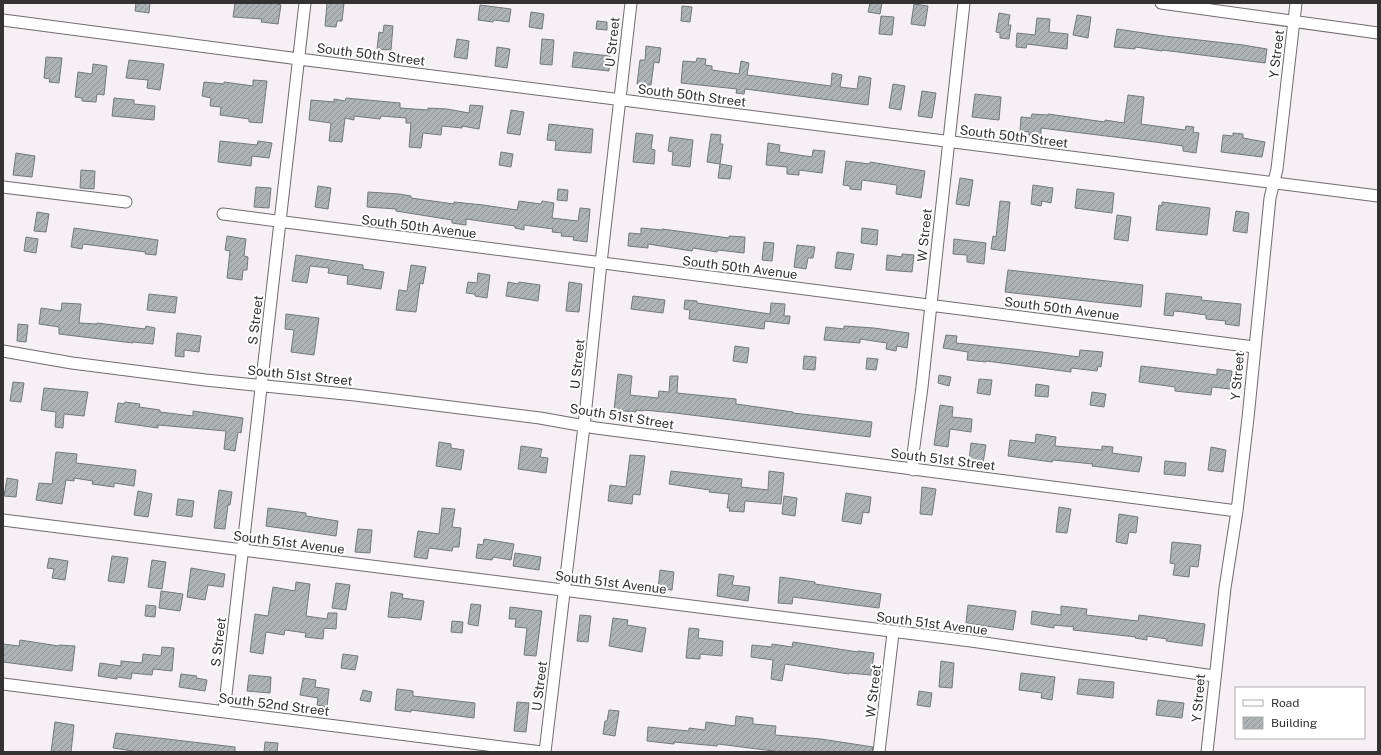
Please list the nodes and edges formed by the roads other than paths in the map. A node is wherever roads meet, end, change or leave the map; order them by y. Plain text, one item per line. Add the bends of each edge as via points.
1 (305, 3) edge
2 (631, 3) edge
3 (964, 3) edge
4 (1161, 3) edge
5 (1296, 3) edge
6 (3, 20) edge
7 (1294, 21) junction
8 (1378, 33) edge
9 (299, 59) junction
10 (620, 100) junction
11 (948, 142) junction
12 (1274, 184) junction
13 (3, 187) edge
14 (1378, 196) edge
15 (126, 202) dead end
16 (223, 214) dead end
17 (280, 222) junction
18 (601, 264) junction
19 (930, 305) junction
20 (1254, 347) junction
21 (3, 351) edge
22 (260, 385) junction
23 (584, 426) junction
24 (913, 470) junction
25 (1237, 511) junction
26 (3, 520) edge
27 (243, 550) junction
28 (564, 591) junction
29 (893, 632) junction
30 (1214, 676) junction
31 (3, 684) edge
32 (224, 712) junction
33 (544, 752) edge
34 (879, 752) edge
35 (1206, 752) edge

1 - 9 street, S Street
2 - 10 street, U Street
3 - 11 street, W Street
4 - 7 street
5 - 7 street, Y Street
6 - 9 street, South 50th Street
7 - 8 street
7 - 12 street, Y Street
9 - 10 street, South 50th Street
9 - 17 street, S Street
10 - 11 street, South 50th Street
10 - 18 street, U Street
11 - 12 street, South 50th Street
11 - 19 street, W Street
12 - 14 street, South 50th Street
12 - 20 street, Y Street via 1270,198
13 - 15 street
16 - 17 street, South 50th Avenue
17 - 18 street, South 50th Avenue
17 - 22 street, S Street
18 - 19 street, South 50th Avenue
18 - 23 street, U Street
19 - 20 street, South 50th Avenue
19 - 24 street, W Street
20 - 25 street, Y Street
21 - 22 street, South 51st Street via 197,379
22 - 23 street, South 51st Street via 540,418
22 - 27 street, S Street
23 - 24 street, South 51st Street
23 - 28 street, U Street
24 - 25 street, South 51st Street
25 - 30 street, Y Street
26 - 27 street, South 51st Avenue
27 - 28 street, South 51st Avenue
27 - 32 street, S Street
28 - 29 street, South 51st Avenue
28 - 33 street, U Street
29 - 30 street, South 51st Avenue via 1033,649
29 - 34 street, W Street
30 - 35 street, Y Street
31 - 32 street, South 52nd Street
32 - 33 street, South 52nd Street

